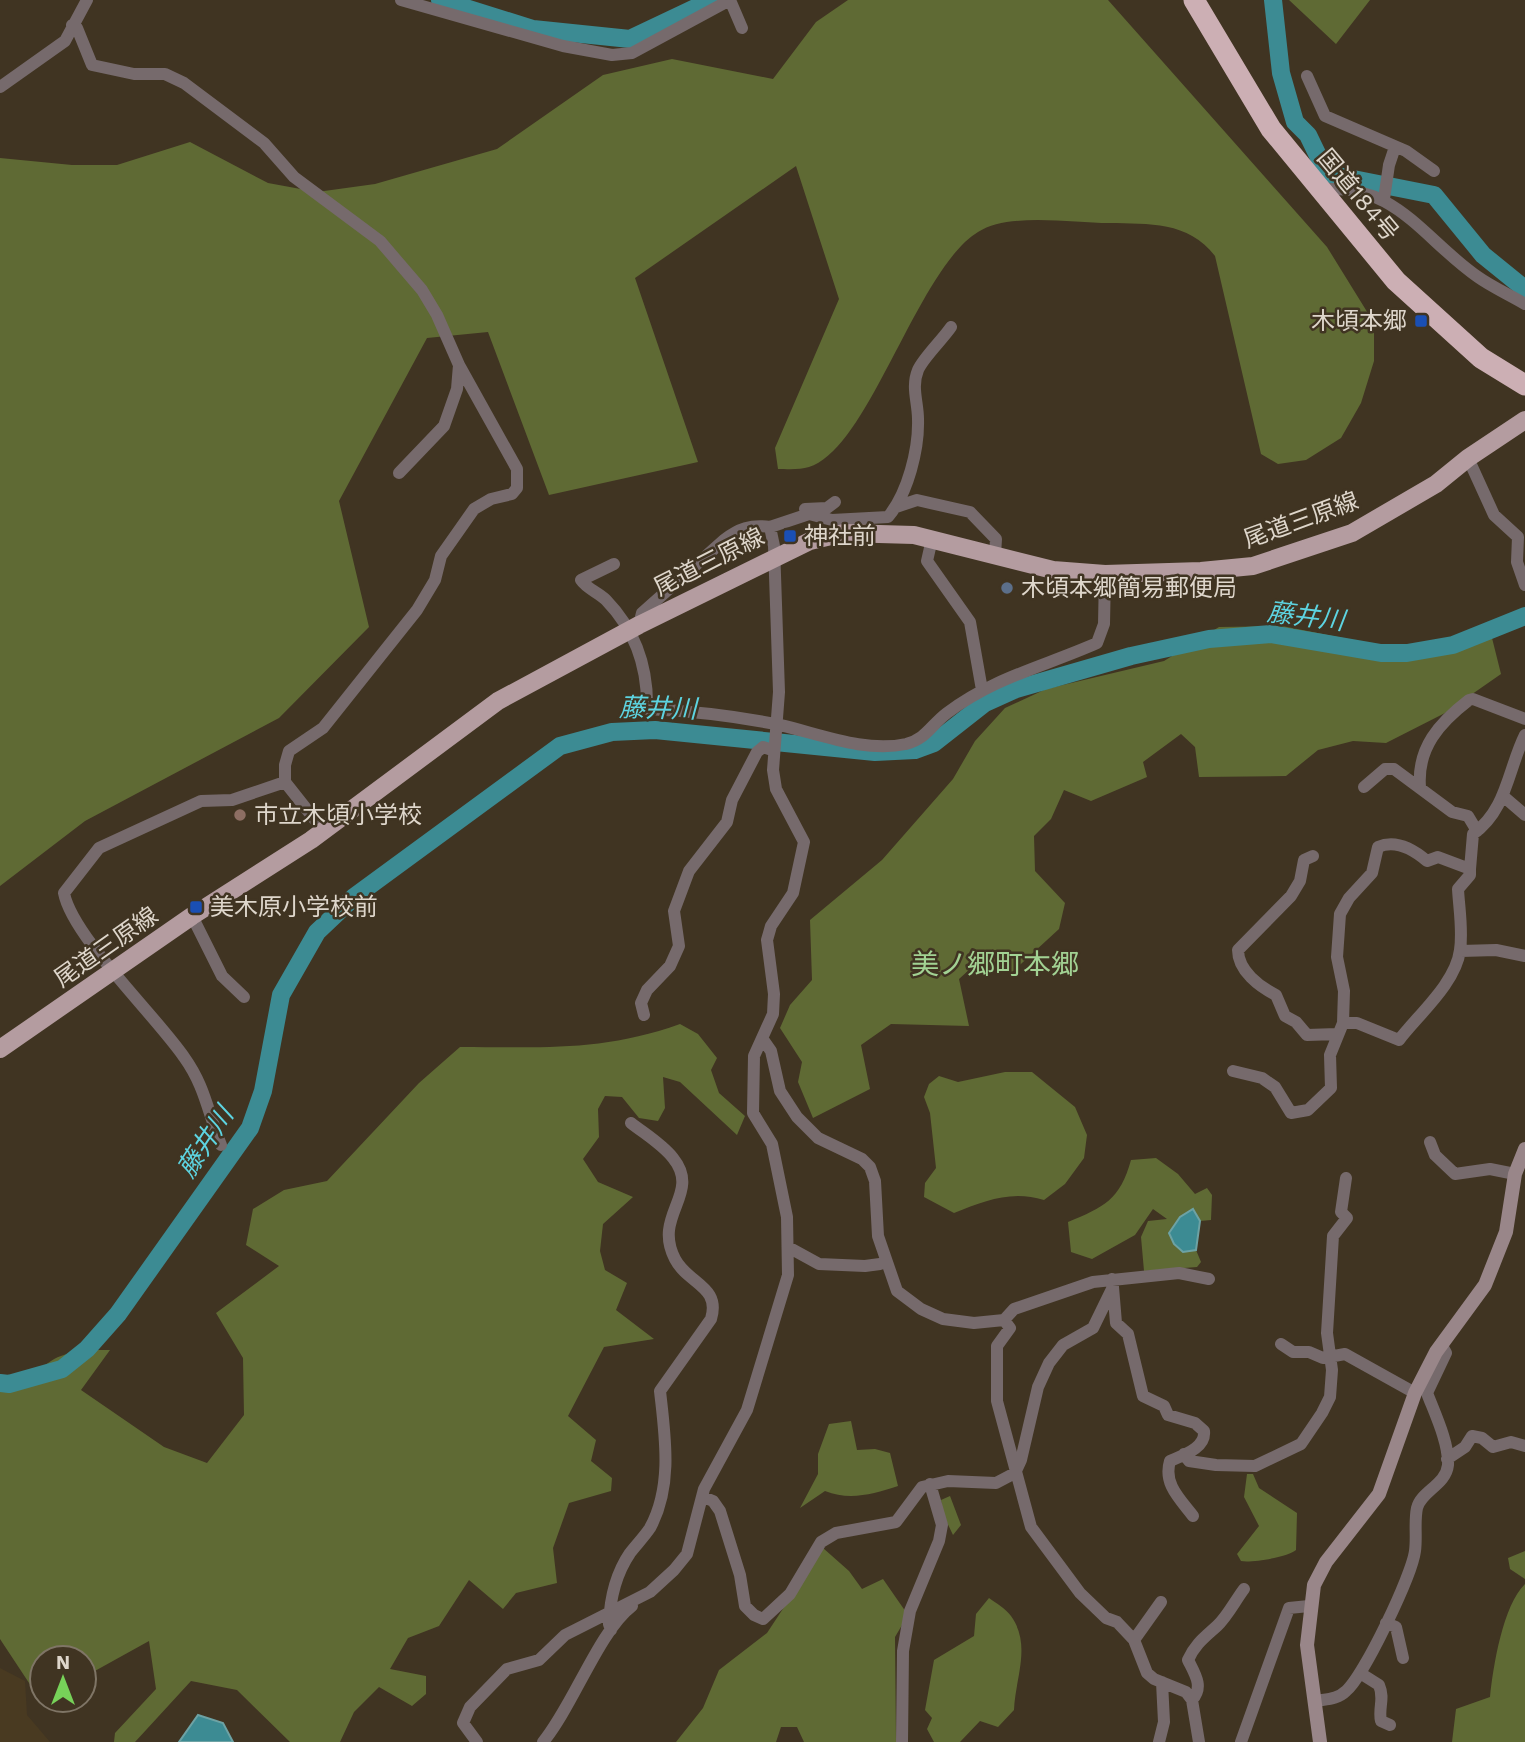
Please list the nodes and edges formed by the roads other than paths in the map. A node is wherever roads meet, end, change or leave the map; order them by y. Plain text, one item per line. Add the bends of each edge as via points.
1 (87, 0) edge
2 (401, 0) edge
3 (730, 0) edge
4 (1194, 0) edge
5 (72, 25) junction
6 (742, 28) dead end
7 (1307, 76) dead end
8 (0, 88) edge
9 (1395, 147) junction
10 (1434, 171) dead end
11 (1319, 190) junction
12 (1384, 198) junction
13 (1525, 304) edge
14 (951, 327) dead end
15 (459, 365) junction
16 (1525, 385) edge
17 (1525, 420) edge
18 (1468, 458) junction
19 (399, 473) dead end
20 (835, 502) dead end
21 (896, 507) junction
22 (770, 527) junction
23 (932, 539) junction
24 (995, 555) junction
25 (774, 556) junction
26 (614, 564) dead end
27 (1105, 574) junction
28 (1525, 585) edge
29 (634, 628) junction
30 (982, 690) junction
31 (1525, 719) edge
32 (776, 724) junction
33 (1525, 734) edge
34 (772, 750) junction
35 (285, 782) junction
36 (1364, 787) dead end
37 (1419, 787) junction
38 (1503, 796) junction
39 (1525, 815) edge
40 (323, 830) junction
41 (1477, 831) junction
42 (1313, 856) dead end
43 (1470, 869) junction
44 (192, 916) junction
45 (1461, 951) junction
46 (1525, 956) edge
47 (114, 971) junction
48 (244, 997) dead end
49 (644, 1015) dead end
50 (1340, 1029) junction
51 (764, 1041) junction
52 (0, 1049) edge
53 (1233, 1071) dead end
54 (631, 1123) dead end
55 (1430, 1142) dead end
56 (221, 1145) dead end
57 (1525, 1149) edge
58 (1515, 1174) junction
59 (1346, 1178) dead end
60 (878, 1236) junction
61 (788, 1247) junction
62 (880, 1264) junction
63 (1209, 1279) dead end
64 (1112, 1283) junction
65 (897, 1292) junction
66 (1004, 1320) junction
67 (1281, 1344) dead end
68 (1441, 1344) junction
69 (1331, 1356) junction
70 (1415, 1393) junction
71 (1525, 1446) edge
72 (1184, 1454) junction
73 (1447, 1459) junction
74 (1014, 1473) junction
75 (930, 1485) junction
76 (703, 1497) junction
77 (1194, 1516) dead end
78 (1244, 1589) dead end
79 (640, 1597) junction
80 (1161, 1602) dead end
81 (1309, 1606) junction
82 (609, 1612) junction
83 (1386, 1623) junction
84 (611, 1630) junction
85 (1134, 1640) junction
86 (1403, 1658) dead end
87 (1360, 1673) junction
88 (1162, 1682) junction
89 (1192, 1700) junction
90 (1316, 1701) junction
91 (1390, 1726) dead end
92 (477, 1742) edge
93 (543, 1742) edge
94 (902, 1742) edge
95 (1159, 1742) edge
96 (1199, 1742) edge
97 (1241, 1742) edge
98 (1320, 1742) edge

1 - 5 street
2 - 3 street via 612,55 632,53
3 - 6 street
4 - 11 highway, 国道184号 via 1271,129
5 - 8 street via 65,41
5 - 15 street via 77,27 92,65 134,74 165,74 184,83 264,143 294,177 380,241 422,290
7 - 9 street via 1325,116
9 - 10 street
9 - 12 street
11 - 12 street via 1336,188
11 - 16 highway, 国道184号 via 1396,281 1481,358
12 - 13 street via 1478,277
14 - 21 street via 918,368 913,460
15 - 19 street via 457,389 444,426
15 - 35 street via 517,469 517,488 474,509 440,556 435,580 418,610 323,728 289,751
17 - 18 main road, 尾道三原線
18 - 27 main road, 尾道三原線 via 1437,484 1352,533 1253,566
18 - 28 street via 1494,515 1518,537 1517,562
20 - 22 street via 827,508 797,509 775,517
21 - 22 street via 888,517 832,520 809,514
21 - 24 street via 917,500 971,512 996,539
22 - 25 street
22 - 29 street via 757,525 730,535 642,612
23 - 24 main road, 尾道三原線
23 - 25 main road, 尾道三原線 via 881,532 844,533
23 - 30 street via 927,561 970,622
24 - 27 main road, 尾道三原線 via 1054,570
25 - 29 main road, 尾道三原線
25 - 32 street
26 - 29 street via 581,580
27 - 30 street via 1104,624 1097,643 1004,677
29 - 32 street via 648,679 647,709
29 - 40 main road, 尾道三原線 via 498,701
30 - 32 street via 944,715 924,738 904,744 869,746
31 - 37 street via 1469,700 1444,719 1430,740 1418,766
32 - 34 street
33 - 38 street
34 - 49 street via 763,747 757,752 732,800 727,822 690,871 674,911 679,946 670,966 647,990 641,1003
34 - 51 street via 776,789 804,842 793,893 767,940 774,994
35 - 40 street
35 - 47 street via 232,800 201,801 99,848 64,893 67,906
36 - 37 street via 1385,769 1394,769
37 - 41 street via 1452,812 1468,816
38 - 39 street
38 - 41 street
40 - 44 main road, 尾道三原線
41 - 43 street via 1472,834
42 - 50 street via 1304,860 1291,896 1238,950 1238,958 1260,987 1276,995 1285,1016 1307,1035
43 - 45 street via 1458,889
43 - 50 street via 1438,857 1427,861 1397,844 1378,847 1372,873 1340,914 1337,957 1344,991
44 - 47 main road, 尾道三原線
44 - 48 street via 222,976
45 - 46 street via 1496,950
45 - 50 street via 1435,1001 1399,1040 1357,1023
47 - 52 main road, 尾道三原線
47 - 56 street via 151,1013 204,1088
50 - 53 street via 1330,1055 1331,1088 1308,1110 1291,1113 1275,1087 1262,1078
51 - 60 street via 771,1051 780,1091 797,1117 818,1138 870,1167 876,1181
51 - 61 street via 754,1056 753,1113 772,1144 787,1217
54 - 82 street via 674,1159 684,1180 668,1220 673,1254 713,1296 714,1308 660,1391 665,1478 650,1527 613,1585
55 - 58 street via 1435,1155 1455,1174 1490,1169
57 - 58 street
58 - 68 street via 1506,1232 1485,1285
59 - 69 street via 1341,1212 1347,1218 1333,1236 1329,1264
60 - 62 street
60 - 65 street
61 - 62 street via 819,1264
61 - 76 street via 783,1300 747,1410
62 - 65 street
63 - 64 street via 1179,1273
64 - 66 street via 1059,1291 1014,1309
64 - 72 street via 1116,1323 1128,1334 1143,1396 1164,1406 1168,1415 1195,1423 1204,1431 1201,1444
64 - 74 street via 1093,1328 1063,1345 1049,1363
65 - 66 street via 943,1319
66 - 74 street via 1010,1328 997,1346 997,1401
67 - 69 street via 1293,1352
68 - 70 street
68 - 73 street via 1446,1353 1427,1393
69 - 70 street via 1345,1354
69 - 72 street via 1330,1397 1301,1444 1255,1466 1189,1461
70 - 81 street via 1379,1494 1326,1562
71 - 73 street via 1511,1442 1493,1447 1472,1436
72 - 77 street via 1170,1461 1167,1471 1170,1487
73 - 83 street via 1445,1476 1418,1506 1415,1554
74 - 75 street via 996,1483
74 - 85 street via 1031,1527 1054,1561 1080,1594
75 - 76 street via 922,1488 895,1522 836,1534 821,1542 790,1594 762,1619 745,1606 720,1511
75 - 94 street via 942,1525 910,1611 902,1651
76 - 79 street via 687,1554 659,1585
78 - 89 street via 1218,1625 1192,1650 1188,1660 1199,1684
79 - 82 street
79 - 84 street
80 - 85 street
81 - 90 street via 1307,1645
81 - 97 street via 1289,1608
82 - 84 street
82 - 92 street via 565,1635 539,1660 507,1669 470,1707 463,1723
83 - 86 street via 1396,1628
83 - 87 street
84 - 93 street via 560,1721
85 - 88 street via 1147,1673
87 - 90 street via 1340,1696
87 - 91 street via 1379,1685 1384,1703 1381,1721
88 - 89 street via 1186,1692
88 - 95 street via 1164,1722
89 - 96 street
90 - 98 street

